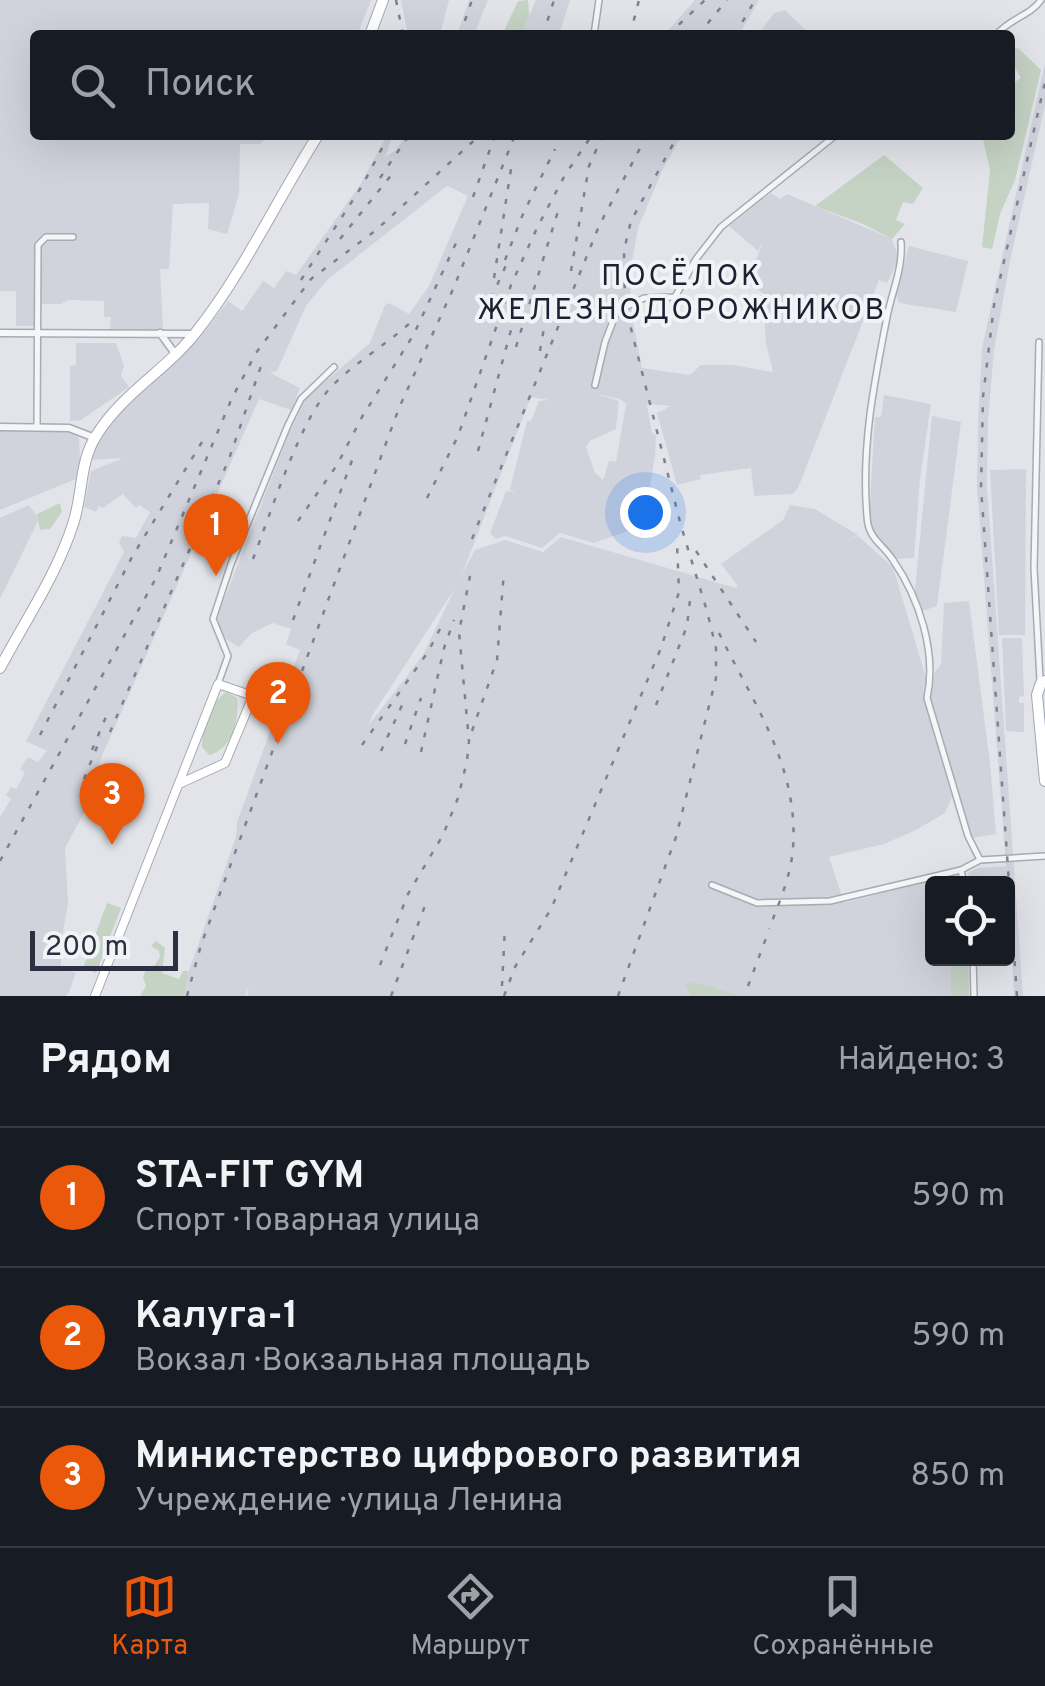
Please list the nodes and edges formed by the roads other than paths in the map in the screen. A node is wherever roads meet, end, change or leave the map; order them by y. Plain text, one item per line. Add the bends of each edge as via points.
1 (384, 0) edge
2 (599, 0) edge
3 (1041, 0) edge
4 (372, 30) edge
5 (595, 30) edge
6 (1000, 30) edge
7 (315, 140) edge
8 (830, 140) edge
9 (72, 237) dead end
10 (901, 242) dead end
11 (0, 333) edge
12 (38, 333) junction
13 (160, 333) junction
14 (196, 334) junction
15 (1039, 342) dead end
16 (176, 355) junction
17 (334, 367) dead end
18 (595, 385) dead end
19 (0, 427) edge
20 (36, 427) junction
21 (95, 438) junction
22 (0, 668) edge
23 (1043, 682) edge
24 (218, 684) junction
25 (1045, 781) edge
26 (179, 784) junction
27 (1045, 856) edge
28 (980, 860) junction
29 (961, 870) junction
30 (962, 876) edge
31 (712, 885) dead end
32 (973, 966) edge
33 (94, 996) edge
34 (974, 996) edge

1 - 4 main road
2 - 5 street
3 - 6 street
7 - 14 main road
8 - 18 street via 721,227 675,296 644,298 618,311
9 - 12 street via 40,241
10 - 28 street via 866,433 866,516 872,538 896,565 916,609 930,656 927,698
11 - 12 street
12 - 13 street
12 - 20 street
13 - 14 street
13 - 16 street
14 - 16 main road
15 - 23 street via 1034,568 1037,672
16 - 21 main road via 120,404
17 - 24 street via 301,398 231,564 213,620 228,656
19 - 20 street
20 - 21 street via 69,428
21 - 22 main road via 74,523
23 - 25 main road via 1038,694
24 - 26 main road
24 - 26 main road via 253,696 233,752 225,763
26 - 33 main road
27 - 28 street
28 - 29 street
29 - 30 street
29 - 31 street via 830,901 757,903
32 - 34 street

